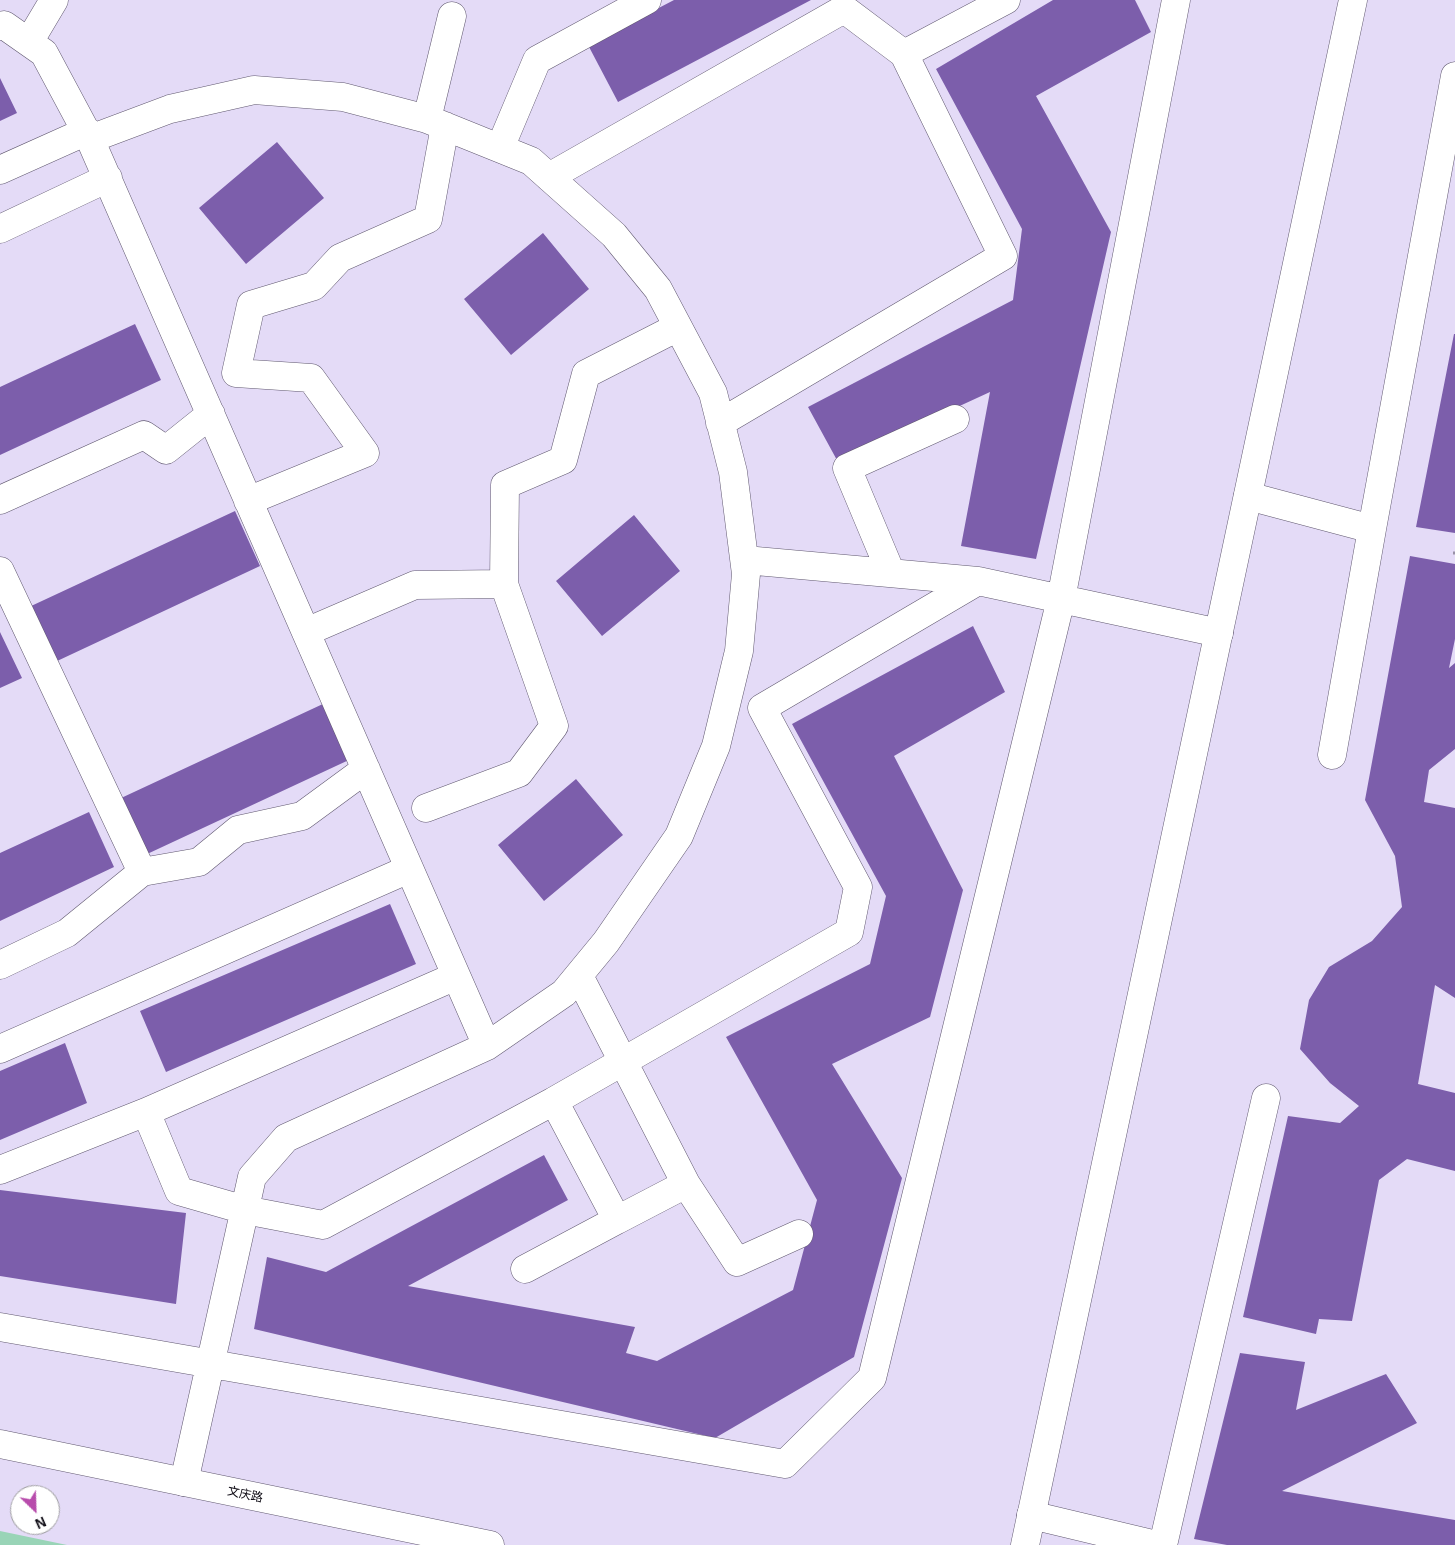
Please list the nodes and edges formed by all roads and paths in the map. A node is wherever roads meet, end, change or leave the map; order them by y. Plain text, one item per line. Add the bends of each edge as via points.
1 (54, 0) edge
2 (646, 0) edge
3 (1006, 0) edge
4 (1176, 0) edge
5 (1353, 0) edge
6 (452, 16) dead end
7 (0, 26) edge
8 (29, 42) junction
9 (904, 54) junction
10 (1455, 76) edge
11 (436, 123) junction
12 (89, 135) junction
13 (500, 148) junction
14 (0, 170) edge
15 (549, 177) junction
16 (108, 178) junction
17 (0, 229) edge
18 (678, 326) junction
19 (211, 414) junction
20 (955, 419) dead end
21 (720, 423) junction
22 (1248, 496) junction
23 (0, 500) edge
24 (248, 501) junction
25 (1372, 529) junction
26 (744, 560) junction
27 (0, 571) edge
28 (891, 573) junction
29 (978, 581) junction
30 (504, 584) junction
31 (1061, 599) junction
32 (306, 632) junction
33 (1219, 632) junction
34 (1332, 755) dead end
35 (366, 769) junction
36 (426, 808) dead end
37 (409, 869) junction
38 (142, 872) junction
39 (0, 965) edge
40 (456, 976) junction
41 (579, 976) junction
42 (487, 1046) junction
43 (0, 1049) edge
44 (623, 1061) junction
45 (1266, 1098) dead end
46 (554, 1101) junction
47 (146, 1112) junction
48 (0, 1170) edge
49 (686, 1184) junction
50 (245, 1210) junction
51 (617, 1220) junction
52 (799, 1234) dead end
53 (525, 1269) dead end
54 (0, 1326) edge
55 (211, 1362) junction
56 (0, 1444) edge
57 (184, 1482) junction
58 (1032, 1515) junction
59 (490, 1545) edge
60 (1025, 1545) edge
61 (1157, 1545) edge
62 (1163, 1545) edge

1 - 8 street
2 - 13 street via 537,60
3 - 9 street
4 - 31 street
5 - 22 street
6 - 11 street
7 - 8 street via 4,25
8 - 12 street via 44,52
9 - 15 street via 844,9
9 - 21 street via 1003,256
10 - 25 street
11 - 12 street via 343,97 254,90 170,109
11 - 13 street
11 - 24 street via 428,219 340,258 314,286 251,305 236,373 311,378 364,453
12 - 14 street
12 - 16 street
13 - 15 street via 531,161
15 - 18 street via 614,235 658,289
16 - 17 street
16 - 19 street
18 - 21 street via 713,393
18 - 30 street via 586,374 563,460 505,485
19 - 23 street via 166,450 144,435
19 - 24 street
20 - 28 street via 847,468
21 - 26 street via 733,472
22 - 25 street
22 - 33 street
24 - 32 street
25 - 34 street
26 - 28 street
26 - 41 street via 746,574 739,651 716,746 679,836
27 - 38 street
28 - 29 street
29 - 31 street
29 - 44 street via 762,708 858,887 849,932
30 - 32 street via 415,585
30 - 36 street via 554,726 519,773
31 - 33 street
31 - 55 street via 872,1378 785,1464
32 - 35 street
33 - 58 street
35 - 37 street
35 - 38 street via 302,816 238,830 199,862
37 - 40 street
37 - 43 street
38 - 39 street via 67,933
40 - 42 street
40 - 47 street
41 - 42 street via 564,993
41 - 44 street
42 - 50 street via 286,1138 252,1177
44 - 46 street
44 - 49 street
45 - 62 street
46 - 50 street via 323,1225
46 - 51 street
47 - 48 street
47 - 50 street via 179,1190
49 - 51 street
49 - 52 street via 737,1262
50 - 55 street
51 - 53 street
54 - 55 street
55 - 57 street
56 - 57 street, 文庆路
57 - 59 street, 文庆路
58 - 60 street
58 - 61 street

